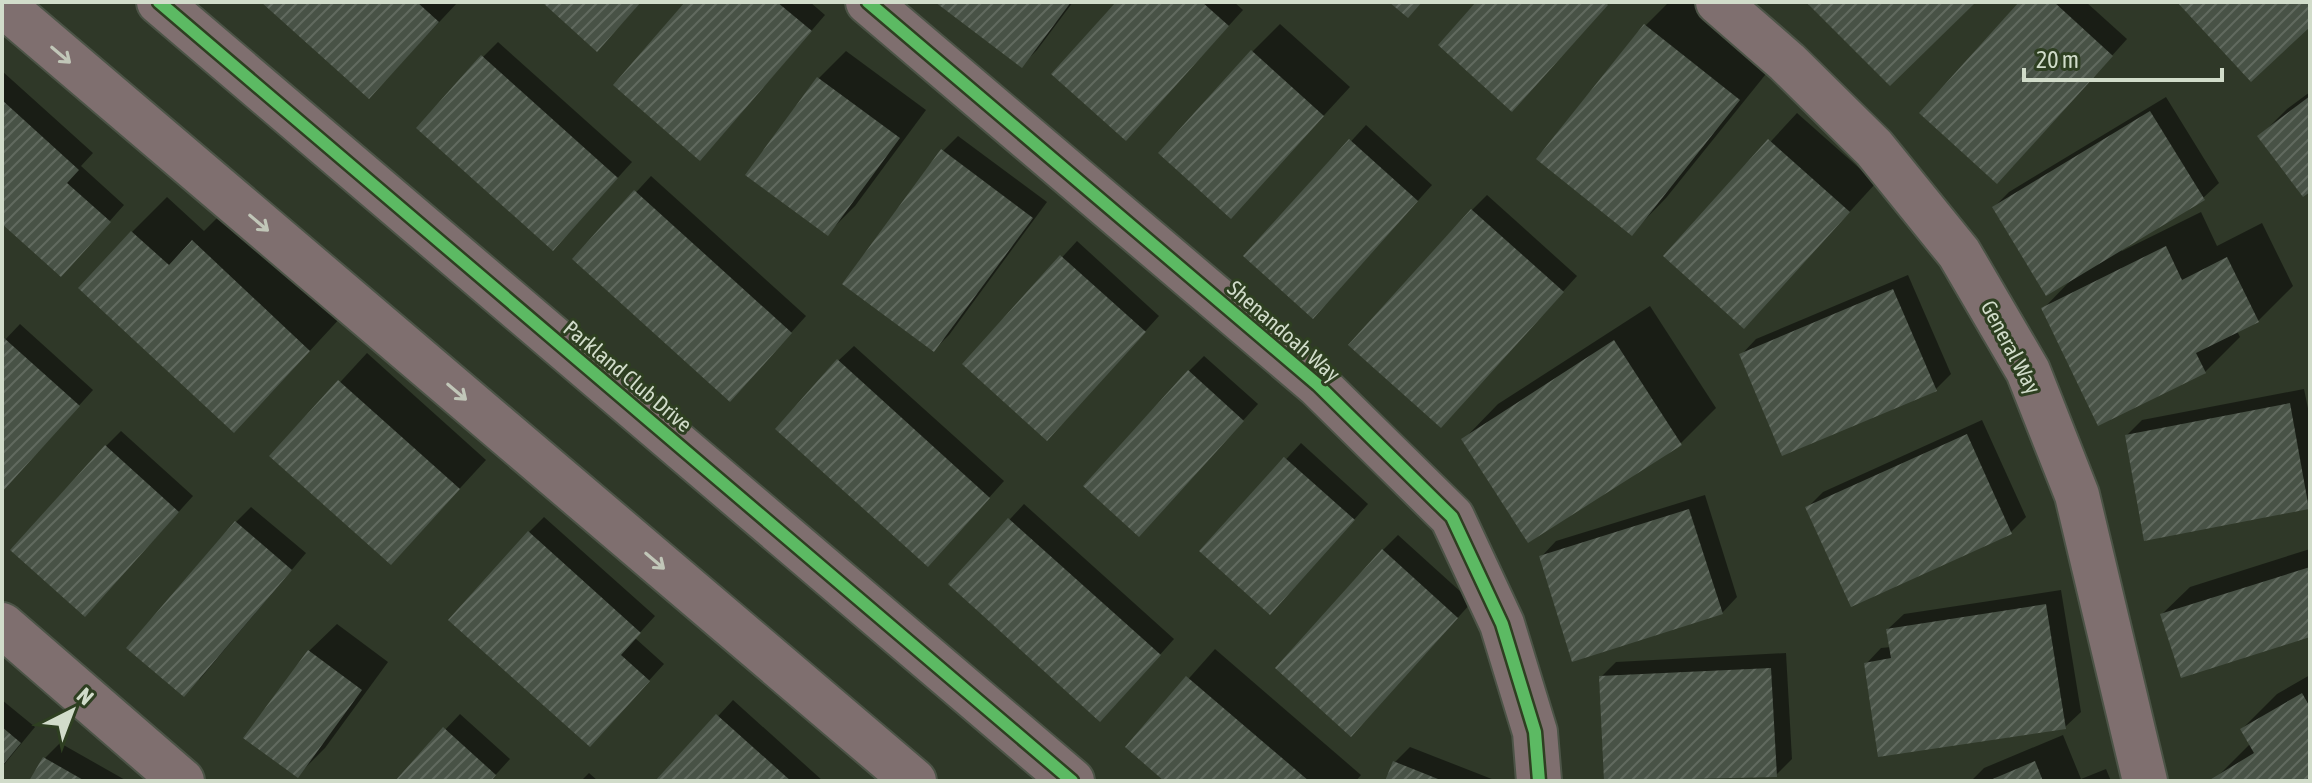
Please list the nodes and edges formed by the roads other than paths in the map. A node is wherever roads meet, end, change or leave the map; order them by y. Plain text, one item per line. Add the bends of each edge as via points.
1 (159, 2) edge
2 (868, 2) edge
3 (1718, 2) edge
4 (2, 4) edge
5 (2, 625) edge
6 (182, 781) edge
7 (914, 781) edge
8 (1072, 781) edge
9 (1539, 781) edge
10 (2145, 781) edge

1 - 8 street, Parkland Club Drive
2 - 9 street, Shenandoah Way via 1318,385 1452,517 1502,624 1535,732
3 - 10 street, General Way via 1874,148 1959,253 2028,371 2077,495
4 -> 7 street
5 - 6 street

